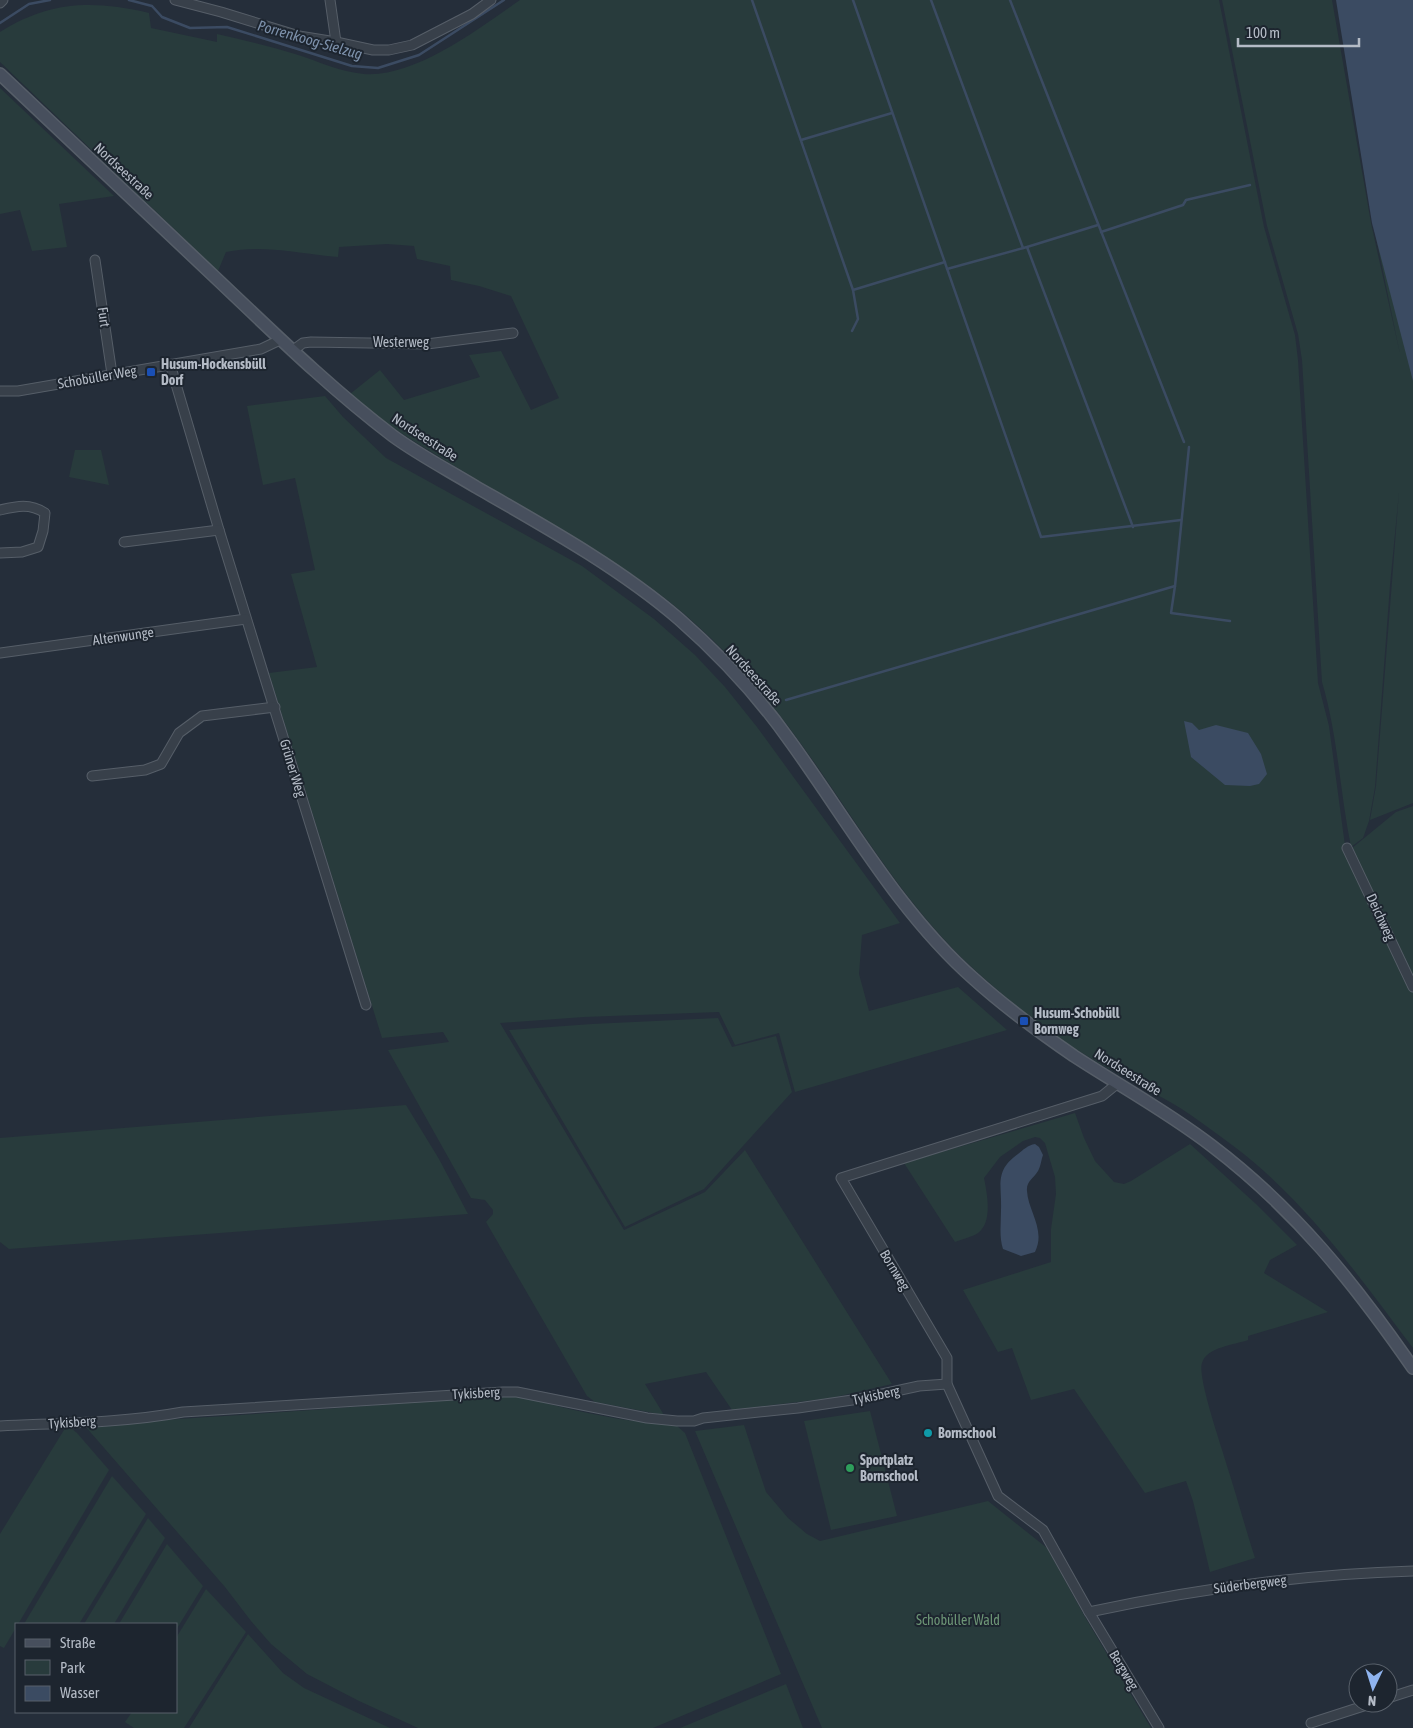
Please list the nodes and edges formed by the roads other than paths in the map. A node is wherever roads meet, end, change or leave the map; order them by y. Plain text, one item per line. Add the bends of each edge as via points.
1 (3, 0) edge
2 (174, 0) edge
3 (330, 0) edge
4 (491, 0) edge
5 (0, 3) edge
6 (336, 42) junction
7 (0, 74) edge
8 (95, 260) dead end
9 (513, 332) dead end
10 (280, 340) junction
11 (292, 351) junction
12 (170, 364) junction
13 (112, 374) junction
14 (0, 391) edge
15 (0, 510) edge
16 (219, 530) junction
17 (124, 542) dead end
18 (0, 553) edge
19 (246, 619) junction
20 (0, 653) edge
21 (275, 707) junction
22 (92, 776) dead end
23 (1348, 848) dead end
24 (1413, 987) edge
25 (366, 1005) dead end
26 (1118, 1083) junction
27 (1413, 1368) edge
28 (947, 1384) junction
29 (0, 1426) edge
30 (1413, 1571) edge
31 (1089, 1612) junction
32 (1413, 1690) edge
33 (1398, 1695) edge
34 (1348, 1711) edge
35 (1311, 1724) dead end
36 (1159, 1728) edge

1 - 5 street
2 - 6 street via 289,34
3 - 6 street
4 - 6 street via 472,14 412,45 373,50
7 - 10 main road, Nordseestraße
8 - 13 street, Furt
9 - 11 street, Westerweg via 428,344 311,342 303,343
10 - 11 main road, Nordseestraße
10 - 12 street, Schobüller Weg via 261,349
11 - 26 main road, Nordseestraße via 400,441 641,588 680,620 744,684 787,736 911,914 970,976 1031,1026
12 - 13 street, Schobüller Weg
12 - 16 street, Grüner Weg
13 - 14 street, Schobüller Weg via 18,391
15 - 18 street via 17,506 36,507 45,513 38,548
16 - 17 street
16 - 19 street, Grüner Weg
19 - 20 street, Altenwunge
19 - 21 street, Grüner Weg
21 - 22 street via 202,716 179,733 160,764 145,770
21 - 25 street, Grüner Weg
23 - 24 street, Deichweg
26 - 27 main road, Nordseestraße via 1210,1144 1274,1199 1344,1274
26 - 28 street, Bornweg via 1102,1096 841,1178 947,1358
28 - 29 street, Tykisberg via 694,1421 647,1418 503,1392
28 - 31 street, Bornweg via 998,1496 1043,1530
30 - 31 street, Süderbergweg via 1270,1580
31 - 36 street, Bergweg
32 - 33 street
34 - 35 street

